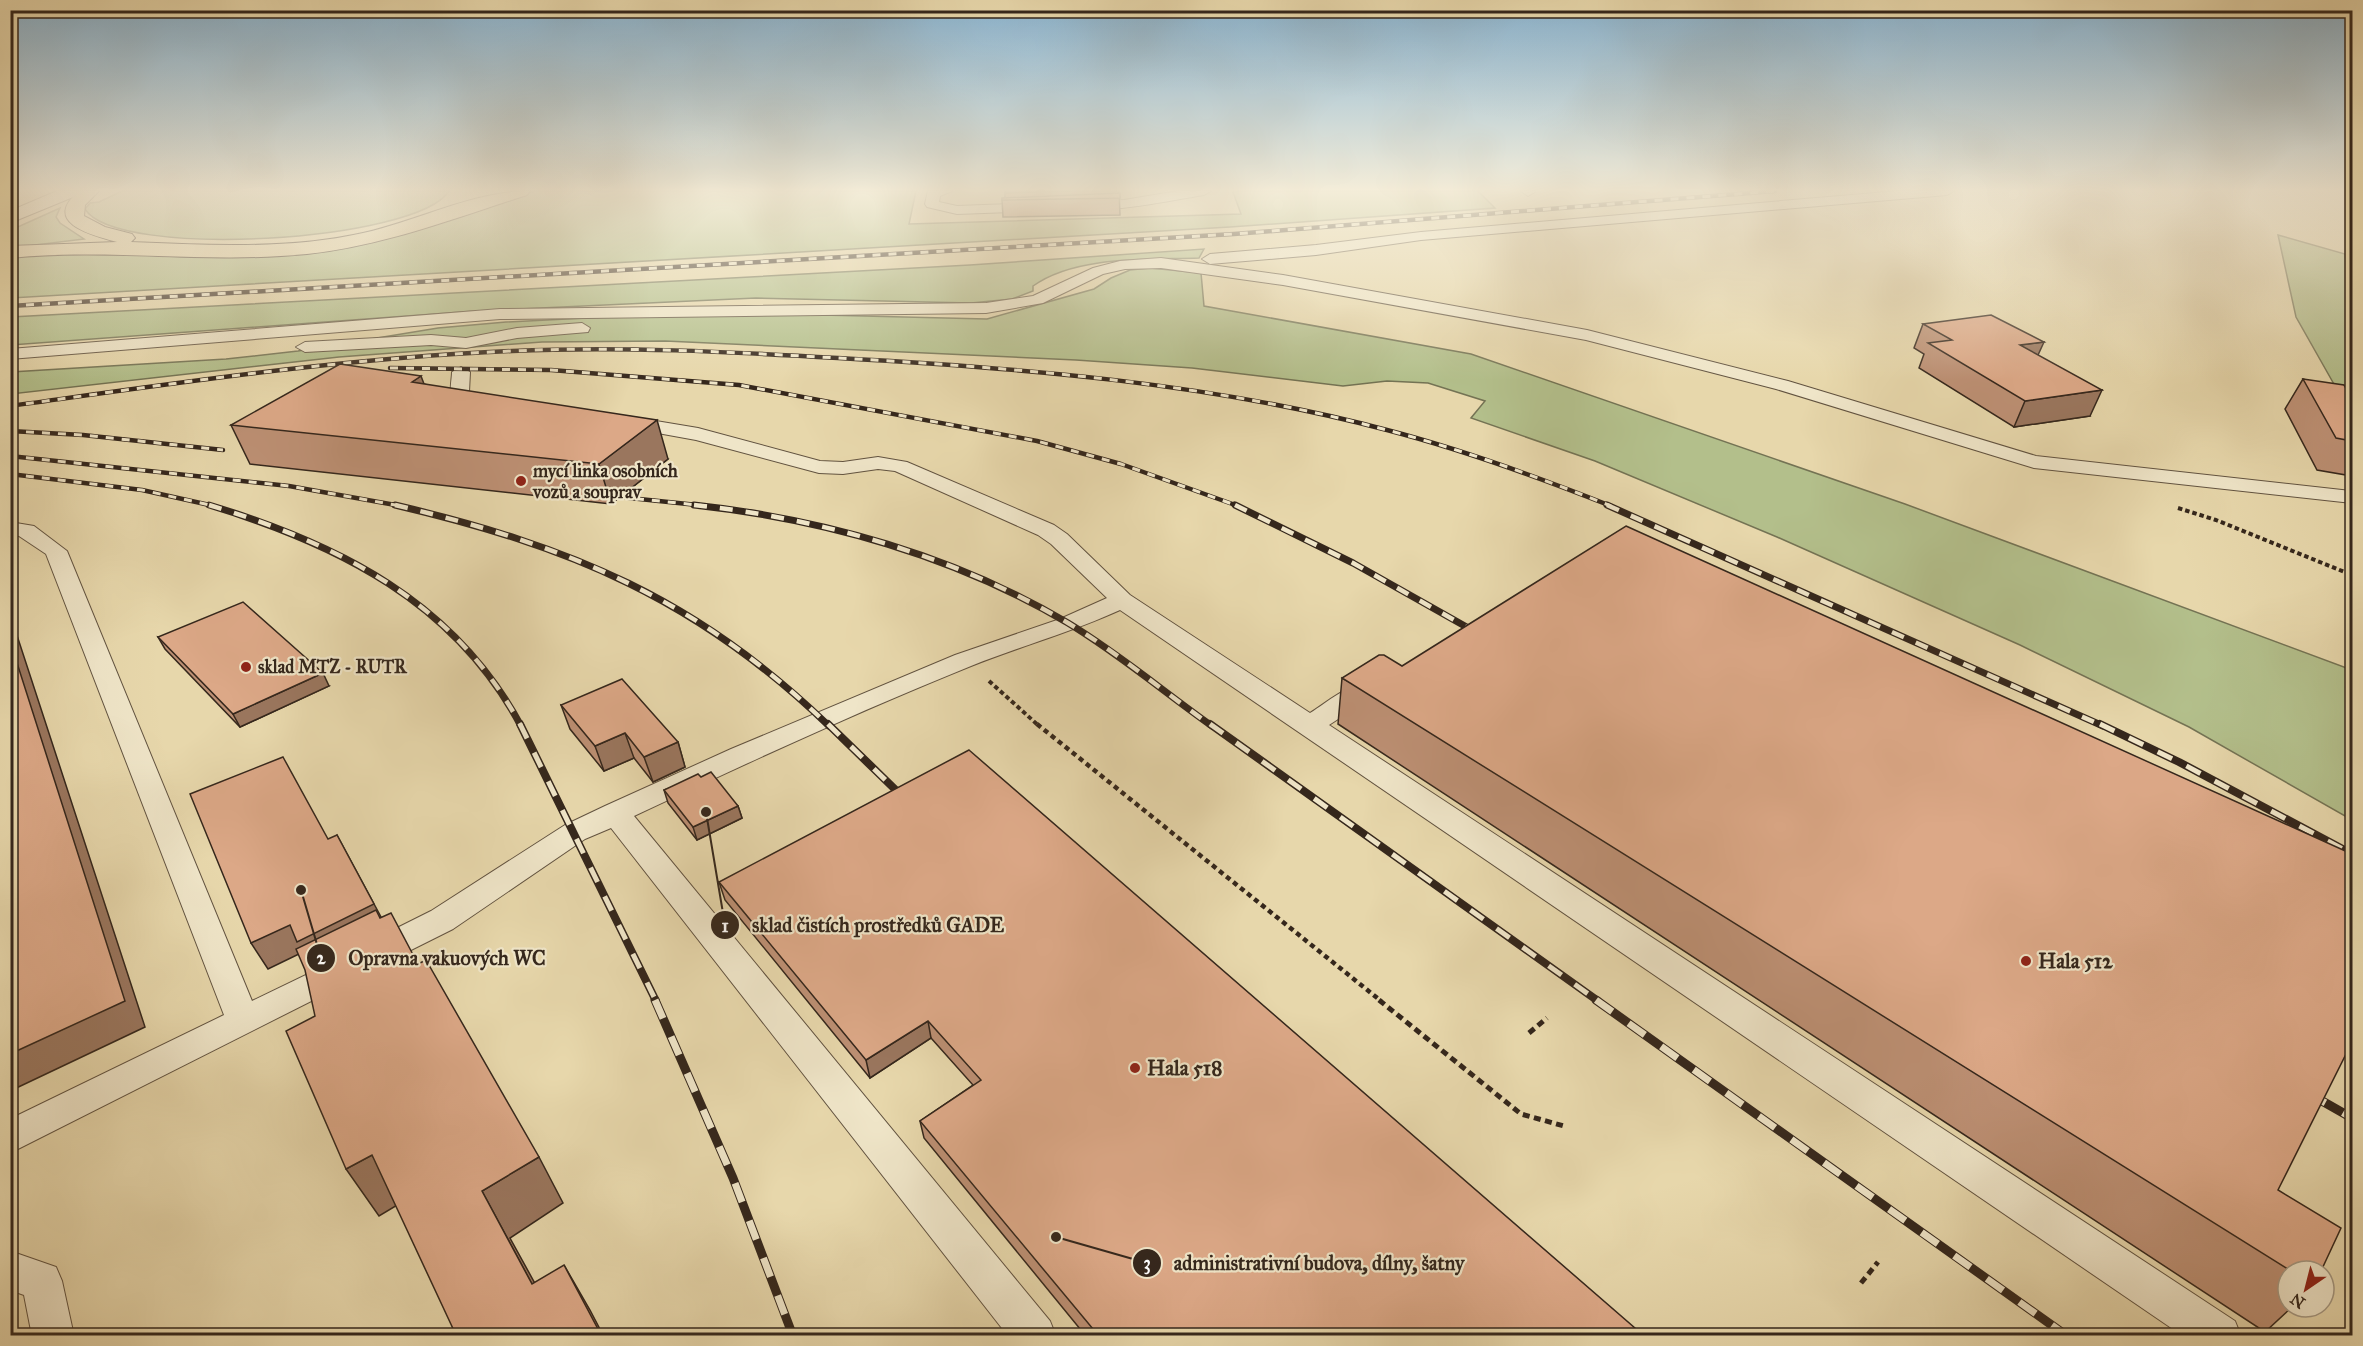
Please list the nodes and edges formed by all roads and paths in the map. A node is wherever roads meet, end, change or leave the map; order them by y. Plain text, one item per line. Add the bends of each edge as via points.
1 (1271, 254) edge
2 (1161, 263) junction
3 (676, 311) junction
4 (10, 354) edge
5 (10, 365) edge
6 (461, 372) dead end
7 (512, 406) edge
8 (604, 418) edge
9 (2351, 497) dead end
10 (2171, 505) dead end
11 (10, 528) edge
12 (2352, 575) edge
13 (1122, 600) junction
14 (964, 660) junction
15 (1391, 690) edge
16 (1309, 726) junction
17 (615, 813) junction
18 (1547, 1018) dead end
19 (243, 1021) junction
20 (1529, 1033) dead end
21 (1564, 1126) dead end
22 (10, 1137) edge
23 (1878, 1262) dead end
24 (10, 1270) edge
25 (1861, 1283) dead end
26 (53, 1335) edge
27 (1035, 1335) edge
28 (2220, 1335) edge

1 - 2 lane
2 - 3 lane via 1125,264 1037,300 986,308
2 - 9 lane via 1294,282 1587,335 1782,385 2034,462
3 - 4 lane via 500,314
3 - 5 lane via 632,321 517,333 466,343 431,340
6 - 7 lane via 463,398
8 - 13 lane via 698,434 831,468 878,463 900,466 1046,530
10 - 12 path
11 - 19 lane via 26,531 56,551
13 - 14 lane via 1069,624
13 - 16 lane
14 - 17 lane
14 - 21 path via 1027,716 1521,1114
15 - 16 lane via 1363,691
16 - 28 lane
17 - 19 lane via 559,840 442,920
17 - 27 lane
18 - 20 path
19 - 22 lane
23 - 25 path
24 - 26 lane via 42,1281

